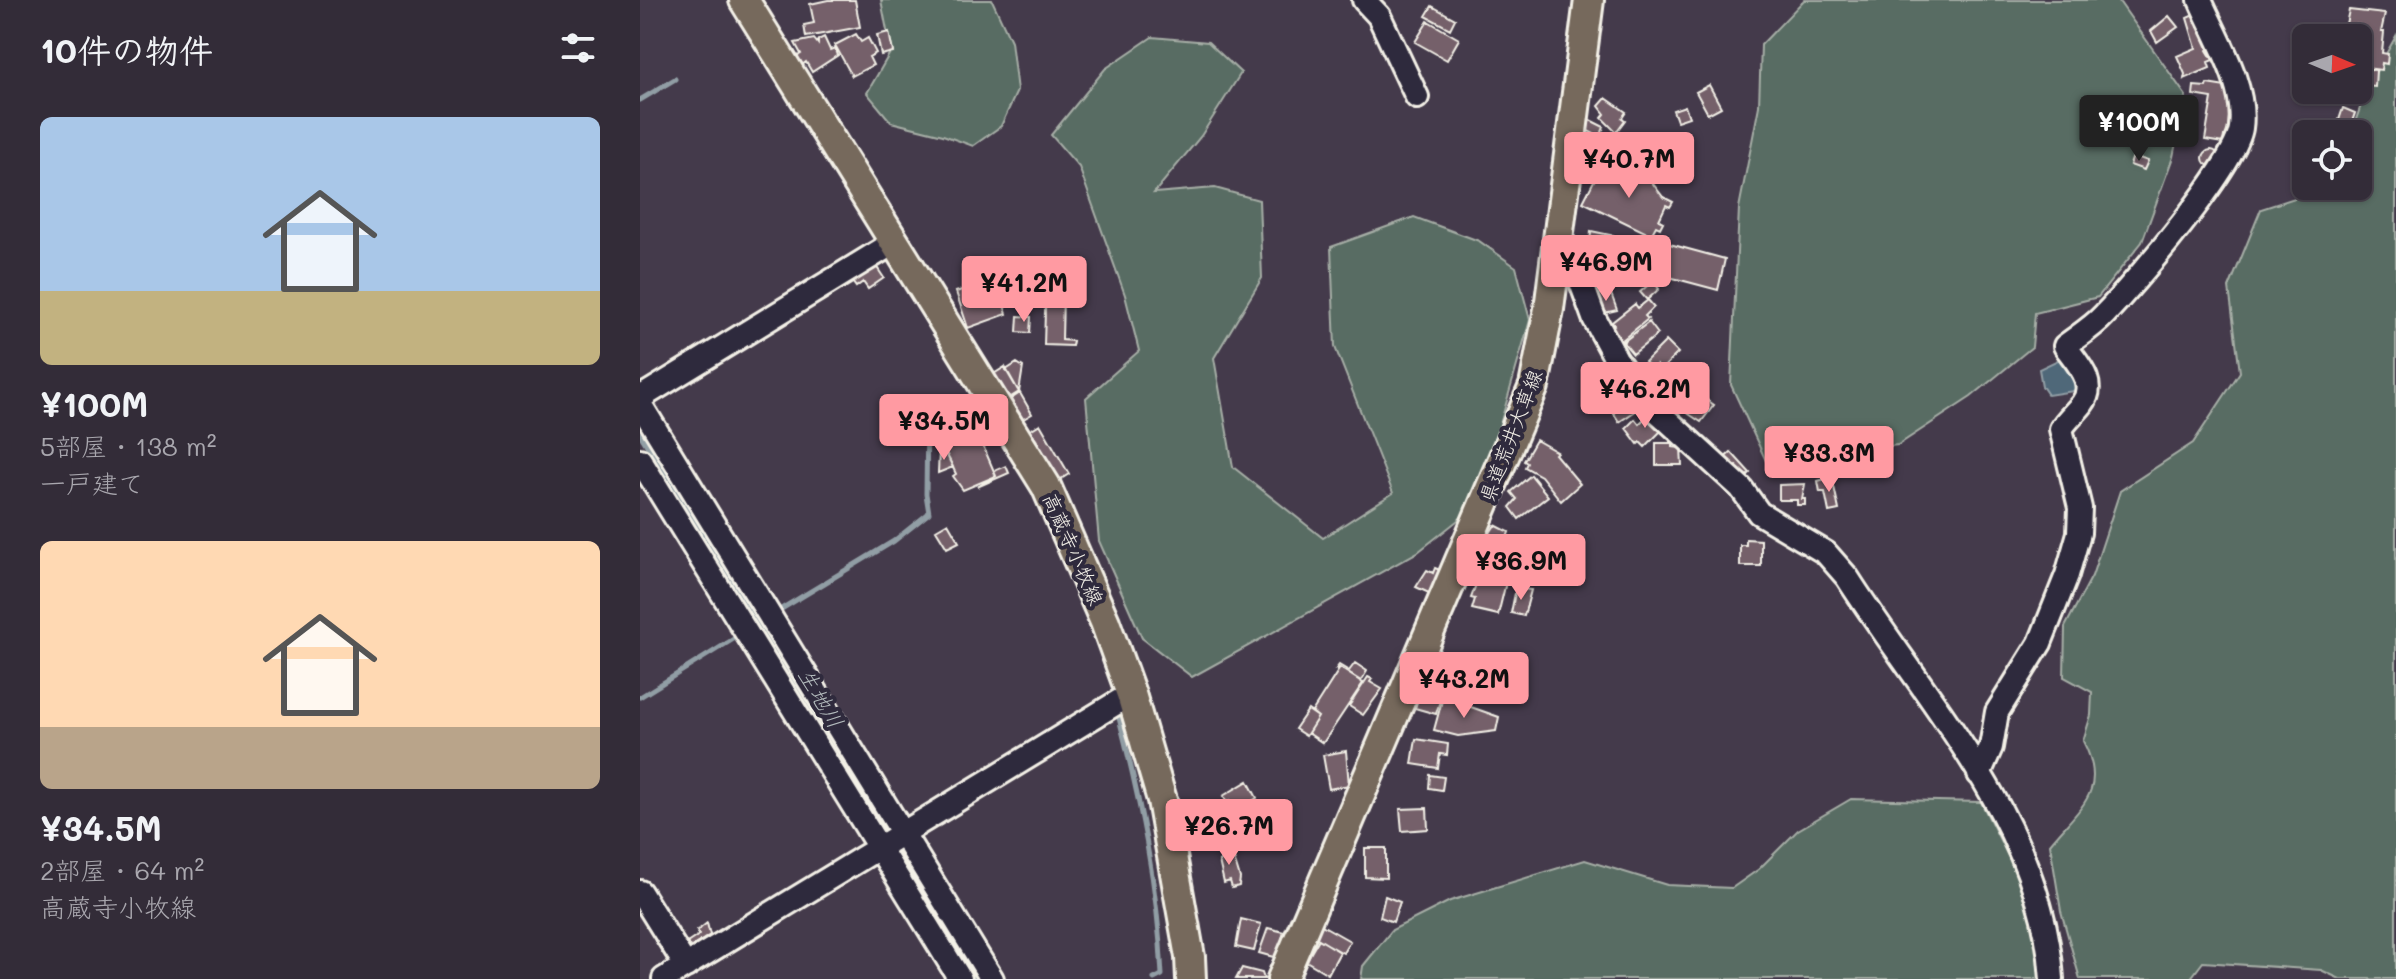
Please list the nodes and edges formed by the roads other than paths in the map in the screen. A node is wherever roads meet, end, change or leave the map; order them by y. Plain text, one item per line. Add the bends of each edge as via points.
1 (744, 0) edge
2 (1364, 0) edge
3 (1589, 0) edge
4 (2200, 0) edge
5 (1417, 97) dead end
6 (1558, 238) junction
7 (893, 243) junction
8 (640, 398) edge
9 (640, 404) edge
10 (640, 460) edge
11 (1131, 694) junction
12 (1979, 774) junction
13 (903, 833) junction
14 (879, 848) junction
15 (640, 892) edge
16 (686, 966) junction
17 (664, 979) edge
18 (960, 979) edge
19 (992, 979) edge
20 (1191, 979) edge
21 (1282, 979) edge
22 (2052, 979) edge

1 - 7 main road, 高蔵寺小牧線
2 - 5 street via 1379,16
3 - 6 main road, 県道荒井大草線
4 - 12 street via 2241,104 2241,129 2233,153 2201,198 2103,317 2065,346 2089,388 2061,429 2080,508 2079,533 2040,643 1997,712
6 - 12 street via 1573,260 1616,359 1645,400 1741,488 1759,513 1826,553
6 - 21 main road, 県道荒井大草線 via 1534,386
7 - 8 street
7 - 11 main road, 高蔵寺小牧線 via 1046,486
9 - 13 street
10 - 14 street
11 - 13 street
11 - 20 main road, 高蔵寺小牧線 via 1162,800
12 - 22 street via 2001,809 2039,901
13 - 14 street
13 - 19 street
14 - 16 street
14 - 18 street
15 - 16 street
16 - 17 street

